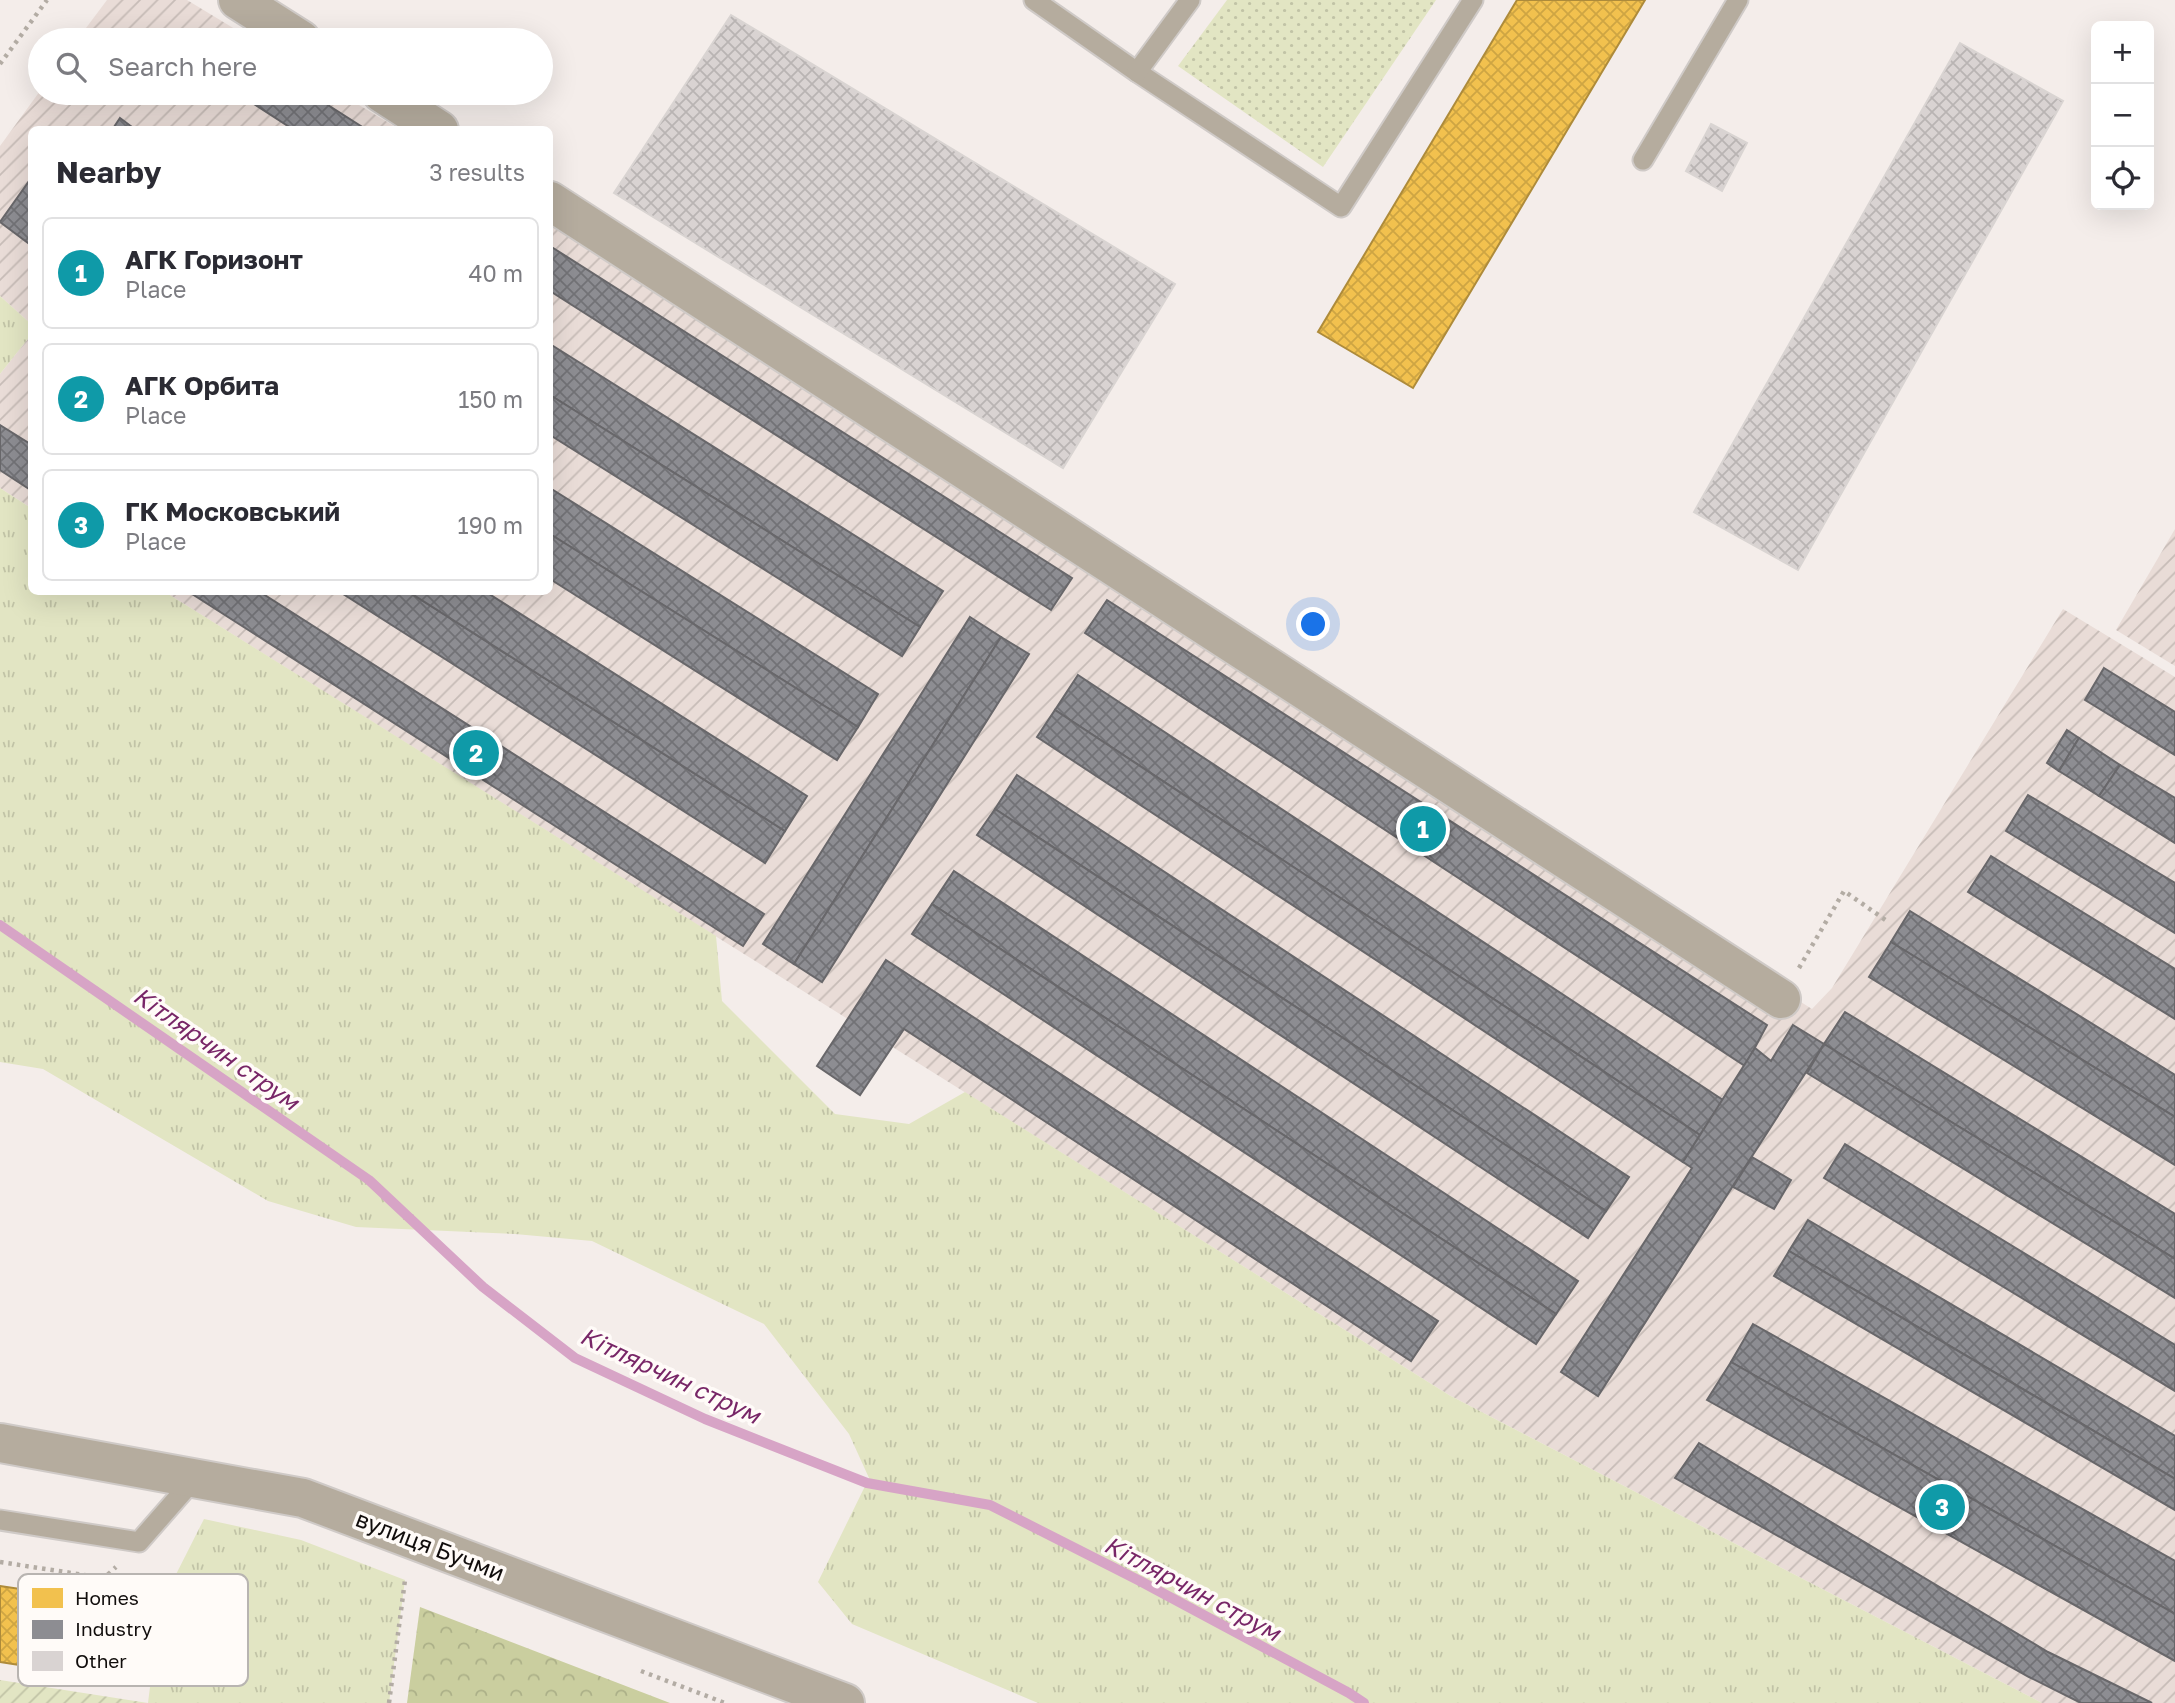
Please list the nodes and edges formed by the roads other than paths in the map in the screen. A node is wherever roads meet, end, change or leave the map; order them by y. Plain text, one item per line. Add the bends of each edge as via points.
1 (239, 0) edge
2 (1034, 0) edge
3 (1190, 0) edge
4 (1473, 0) edge
5 (1738, 0) edge
6 (282, 28) edge
7 (1137, 72) junction
8 (400, 105) edge
9 (433, 126) edge
10 (1643, 160) dead end
11 (553, 203) edge
12 (1781, 999) road end
13 (0, 1443) edge
14 (195, 1478) junction
15 (0, 1520) edge
16 (845, 1703) edge

1 - 6 street
2 - 7 lane
3 - 7 lane
4 - 7 lane via 1341,207
5 - 10 lane
8 - 9 street
11 - 12 street
13 - 14 street, вулиця Бучми
14 - 15 lane via 139,1542
14 - 16 street, вулиця Бучми via 303,1497

